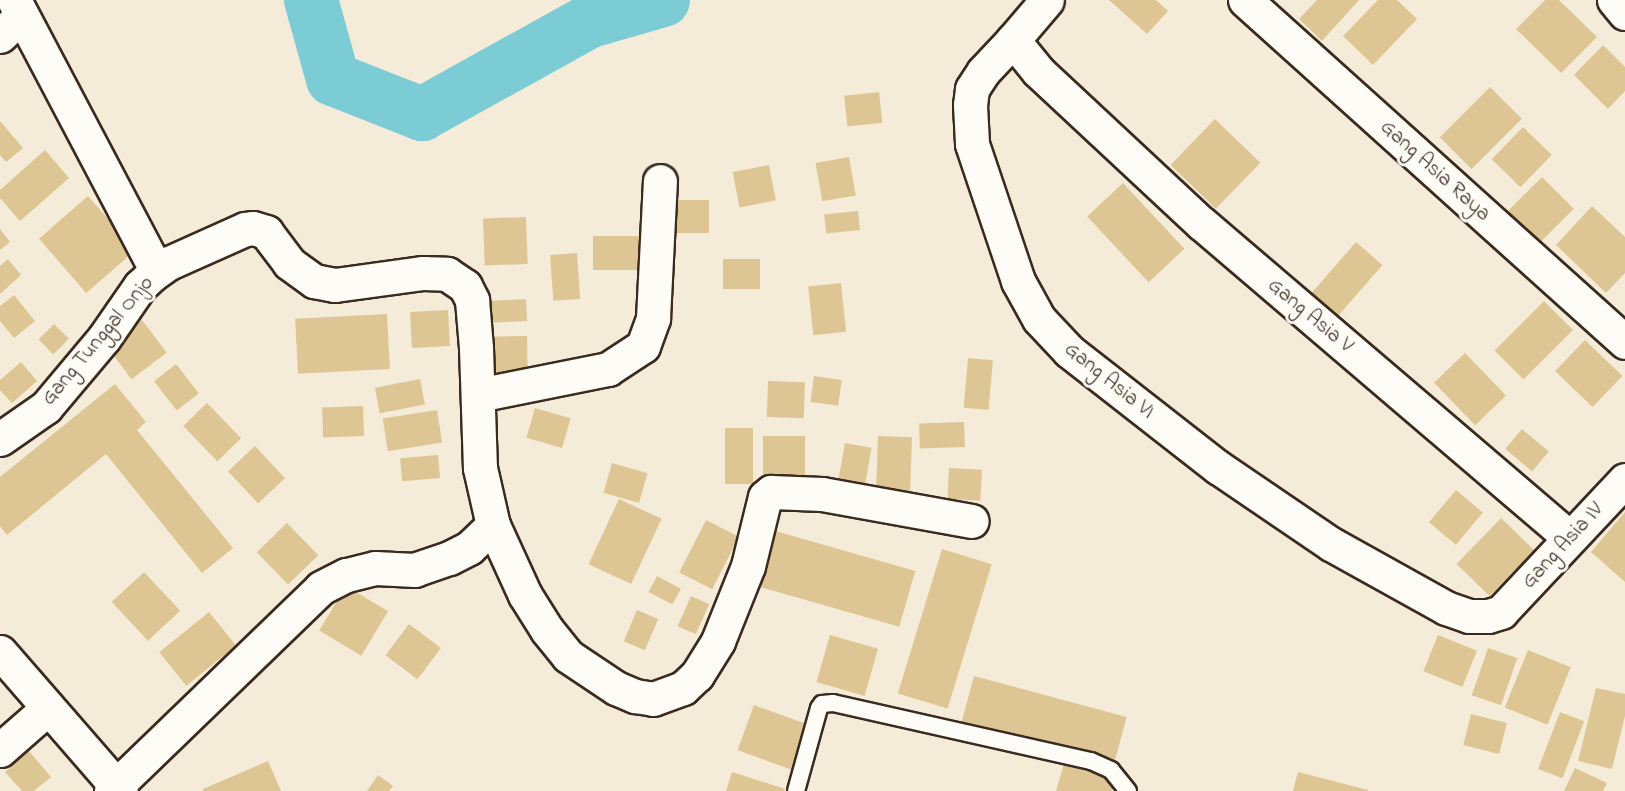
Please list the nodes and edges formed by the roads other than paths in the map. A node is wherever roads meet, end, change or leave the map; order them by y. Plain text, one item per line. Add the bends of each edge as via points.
1 (1047, 0) edge
2 (1245, 0) edge
3 (1614, 0) edge
4 (1625, 13) edge
5 (12, 17) edge
6 (1013, 40) junction
7 (660, 181) dead end
8 (157, 271) junction
9 (1625, 342) edge
10 (477, 395) junction
11 (0, 439) edge
12 (1625, 480) edge
13 (972, 521) dead end
14 (493, 525) junction
15 (1570, 538) junction
16 (1501, 612) joint
17 (0, 651) edge
18 (48, 708) junction
19 (0, 750) edge
20 (116, 789) edge
21 (796, 791) edge
22 (1128, 791) edge

1 - 6 street
2 - 9 street, Gang Asia Raya
3 - 4 street
5 - 8 street
6 - 15 street, Gang Asia V via 1055,87 1202,224
6 - 16 street, Gang Asia VI via 972,89 972,144 1018,281 1053,336 1219,468 1330,544 1446,608 1478,617
7 - 10 street via 653,318 643,346 608,369
8 - 10 street, Gang Tunggal Onjo via 253,228 270,235 289,263 314,281 335,285 423,273 453,276 469,293 474,309
8 - 11 street, Gang Tunggal Onjo via 140,286 104,338 46,407
10 - 14 street, Gang Tunggal Onjo via 480,468
12 - 15 street, Gang Asia IV
13 - 14 street, Gang Tunggal Onjo via 822,494 771,492 765,497 748,566 718,641 697,675 683,688 653,699 616,688 568,656 525,595
14 - 20 street via 469,548 449,558 415,570 375,568 346,575 321,588
15 - 16 street, Gang Asia IV
17 - 18 street
18 - 19 street
18 - 20 street
21 - 22 lane via 819,708 833,703 1091,760 1111,770

